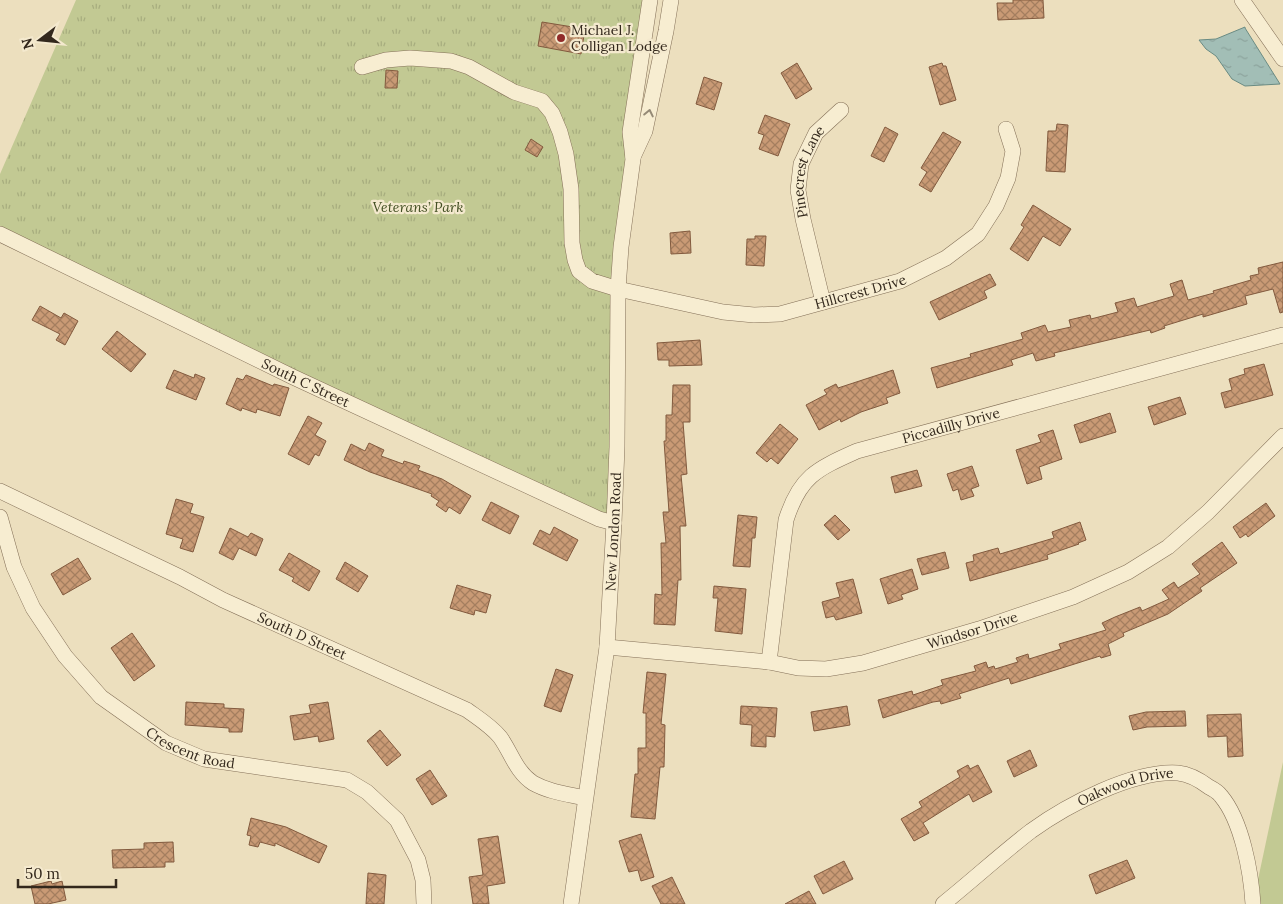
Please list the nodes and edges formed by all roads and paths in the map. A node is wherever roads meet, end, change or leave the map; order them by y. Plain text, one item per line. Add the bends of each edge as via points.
1 (650, 0) edge
2 (671, 0) edge
3 (1242, 0) edge
4 (1283, 59) edge
5 (362, 67) dead end
6 (841, 110) dead end
7 (1006, 129) dead end
8 (633, 159) junction
9 (0, 234) edge
10 (618, 289) junction
11 (823, 302) junction
12 (1283, 335) edge
13 (1283, 436) edge
14 (0, 491) edge
15 (0, 517) edge
16 (614, 523) junction
17 (607, 647) junction
18 (769, 662) junction
19 (585, 798) junction
20 (424, 904) edge
21 (571, 904) edge
22 (943, 904) edge
23 (1254, 904) edge

1 - 8 street, New London Road via 630,132
8 -> 2 street, New London Road via 645,131
3 - 4 street
5 - 10 street, Hillcrest Drive via 410,58 450,61 469,67 514,92 542,101 552,113 566,154 571,189 572,243 579,271 592,281
6 - 11 street, Pinecrest Lane via 816,133 801,164 798,190
7 - 11 street, Hillcrest Drive via 1013,151 1008,178 996,206 978,234 946,258 900,281
8 - 10 street, New London Road
9 - 16 street, South C Street via 293,377 599,519
10 - 11 street, Hillcrest Drive via 724,312 754,315 780,314
10 - 16 street, New London Road
12 - 18 street, Piccadilly Drive via 857,451 827,464 804,482 786,520
13 - 18 street, Windsor Drive via 1208,512 1168,547 1128,572 1073,597 863,663 826,670
14 - 19 street, South D Street via 223,600 467,710 499,736 518,769 533,782 553,792
15 - 20 street, Crescent Road via 14,567 33,608 65,656 101,696 166,743 204,759 347,780 368,792 398,820 418,860
16 - 17 street, New London Road
17 - 18 street, Windsor Drive
17 - 19 street, New London Road
19 - 21 street, New London Road
22 - 23 street, Oakwood Drive via 1032,831 1087,797 1134,779 1180,773 1201,781 1221,795 1238,825

